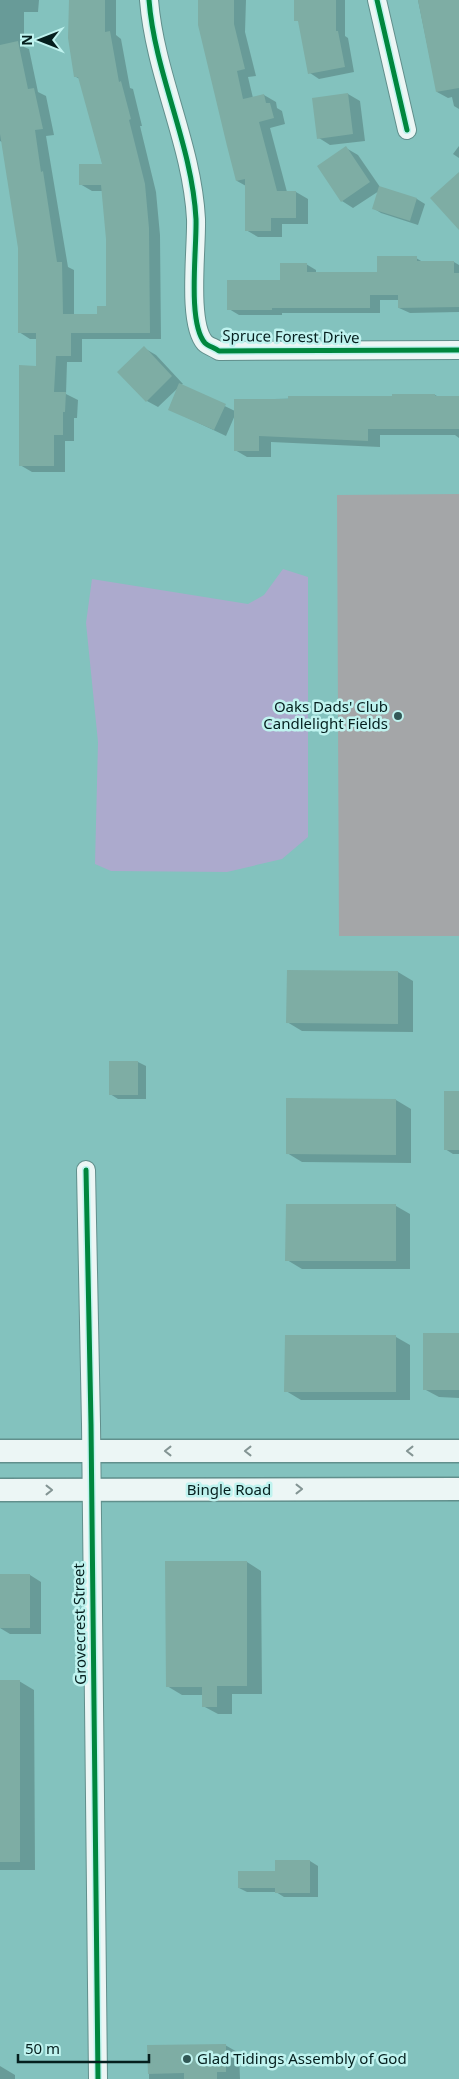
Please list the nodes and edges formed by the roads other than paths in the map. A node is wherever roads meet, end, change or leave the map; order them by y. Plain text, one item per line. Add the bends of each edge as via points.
1 (149, 0) edge
2 (377, 0) edge
3 (407, 130) dead end
4 (459, 350) edge
5 (86, 1170) dead end
6 (91, 1451) junction
7 (459, 1451) edge
8 (0, 1452) edge
9 (459, 1489) edge
10 (0, 1490) edge
11 (91, 1490) junction
12 (98, 2079) edge

1 - 4 street, Spruce Forest Drive via 151,27 189,171 196,219 195,321 205,343 219,350
2 - 3 street
5 - 6 street, Grovecrest Street
7 -> 6 main road
6 - 8 main road
6 - 11 street, Grovecrest Street
11 -> 9 main road, Bingle Road
10 -> 11 main road, Bingle Road
11 - 12 street, Grovecrest Street

